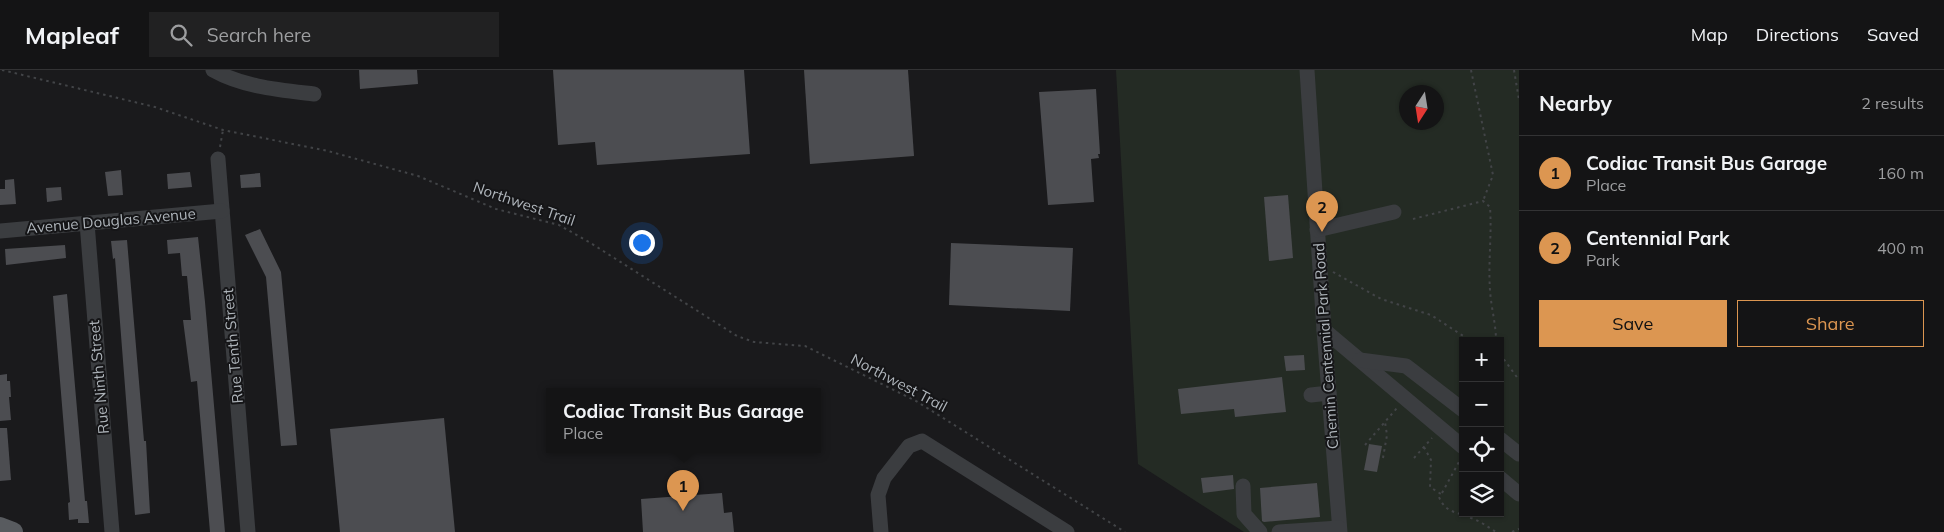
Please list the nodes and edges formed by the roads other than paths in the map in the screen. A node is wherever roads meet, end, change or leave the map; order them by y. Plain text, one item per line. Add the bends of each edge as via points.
1 (213, 70) edge
2 (1307, 70) edge
3 (314, 94) dead end
4 (218, 159) road end
5 (222, 211) junction
6 (1394, 212) dead end
7 (87, 223) junction
8 (1318, 230) junction
9 (0, 231) edge
10 (1324, 330) junction
11 (1359, 360) junction
12 (1329, 393) junction
13 (1311, 394) dead end
14 (1459, 407) edge
15 (1504, 442) edge
16 (1459, 444) edge
17 (1519, 454) edge
18 (1504, 481) edge
19 (1243, 486) dead end
20 (1519, 494) edge
21 (0, 527) edge
22 (1340, 530) edge
23 (13, 532) edge
24 (112, 532) edge
25 (248, 532) edge
26 (881, 532) edge
27 (1067, 532) edge
28 (1260, 532) edge
29 (1279, 532) edge

1 - 3 street via 231,80
2 - 8 street, Chemin Centennial Park Road
4 - 5 street, Rue Tenth Street
5 - 7 street, Avenue Douglas Avenue
5 - 25 street, Rue Tenth Street
6 - 8 street
7 - 9 street, Avenue Douglas Avenue
7 - 24 street, Rue Ninth Street
8 - 10 street, Chemin Centennial Park Road
10 - 11 street
10 - 12 street, Chemin Centennial Park Road
11 - 14 street via 1406,366
11 - 16 street
12 - 13 street
12 - 22 street, Chemin Centennial Park Road
15 - 17 street
18 - 20 street
19 - 28 street via 1244,514
21 - 23 main road
22 - 29 street
26 - 27 street via 878,495 884,478 909,446 922,441

